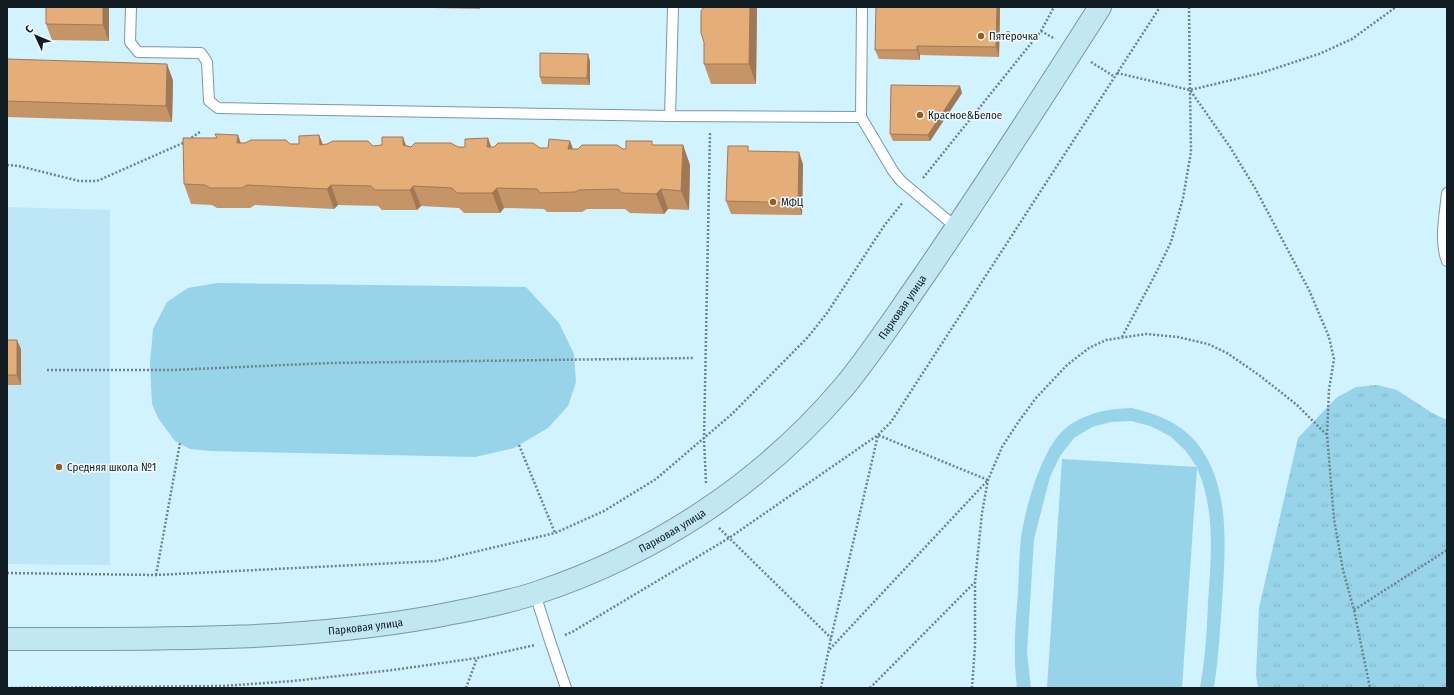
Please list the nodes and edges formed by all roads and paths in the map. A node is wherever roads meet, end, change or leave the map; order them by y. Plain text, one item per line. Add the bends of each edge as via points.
1 (131, 7) edge
2 (673, 7) edge
3 (862, 7) edge
4 (1054, 7) edge
5 (1100, 7) edge
6 (1160, 7) edge
7 (1189, 7) edge
8 (1396, 7) edge
9 (1117, 73) junction
10 (1190, 90) junction
11 (670, 116) junction
12 (861, 117) junction
13 (200, 132) dead end
14 (710, 133) dead end
15 (7, 165) edge
16 (912, 191) junction
17 (1447, 193) edge
18 (957, 228) junction
19 (1447, 261) edge
20 (1122, 337) junction
21 (693, 358) dead end
22 (47, 370) dead end
23 (1327, 434) junction
24 (878, 436) junction
25 (704, 439) junction
26 (180, 444) dead end
27 (519, 445) dead end
28 (988, 480) junction
29 (712, 506) junction
30 (555, 533) junction
31 (729, 538) junction
32 (1447, 550) edge
33 (7, 573) edge
34 (156, 575) junction
35 (974, 582) junction
36 (535, 594) junction
37 (1354, 610) junction
38 (831, 638) junction
39 (7, 639) edge
40 (550, 641) junction
41 (829, 650) junction
42 (477, 658) junction
43 (7, 688) edge
44 (466, 688) edge
45 (566, 688) edge
46 (821, 688) edge
47 (870, 688) edge
48 (972, 688) edge
49 (1370, 688) edge

1 - 11 lane via 130,42 138,52 201,53 207,62 209,102 218,108
2 - 11 lane
3 - 12 lane
4 - 16 path via 1037,36
5 - 18 street, Парковая улица
6 - 9 path
7 - 10 path
8 - 10 path via 1352,39 1319,54 1261,73
9 - 10 path
9 - 24 path via 891,422
10 - 20 path via 1191,152 1184,198 1171,242
10 - 23 path via 1255,188 1309,290 1329,337 1334,359 1329,390
11 - 12 lane
12 - 16 lane via 893,171
13 - 15 path via 97,181 79,181
14 - 25 path
16 - 18 lane
16 - 25 path via 884,226 827,313 808,337
17 - 19 lane via 1443,239
18 - 29 street, Парковая улица via 843,388 787,447
20 - 23 path via 1146,334 1178,337 1208,344 1227,353 1259,375
20 - 28 path via 1106,340 1089,348 1067,365 1036,398 1002,447
21 - 22 path via 330,363 173,370
23 - 37 path via 1334,519 1343,570
24 - 28 path
24 - 31 path
24 - 38 path
25 - 29 path via 705,479
25 - 30 path via 656,479 604,511
26 - 34 path
27 - 30 path
28 - 35 path
28 - 41 path
29 - 31 path via 718,526
29 - 36 street, Парковая улица via 627,556 579,578
30 - 34 path via 436,561
31 - 38 path
31 - 40 path via 572,632
32 - 37 path
33 - 34 path
35 - 47 path
35 - 48 path via 975,646
36 - 39 street, Парковая улица via 390,624 276,635 151,639
36 - 40 lane
37 - 49 path
38 - 41 path
40 - 42 path
40 - 45 lane
41 - 46 path
42 - 43 path via 385,671 223,686
42 - 44 path

